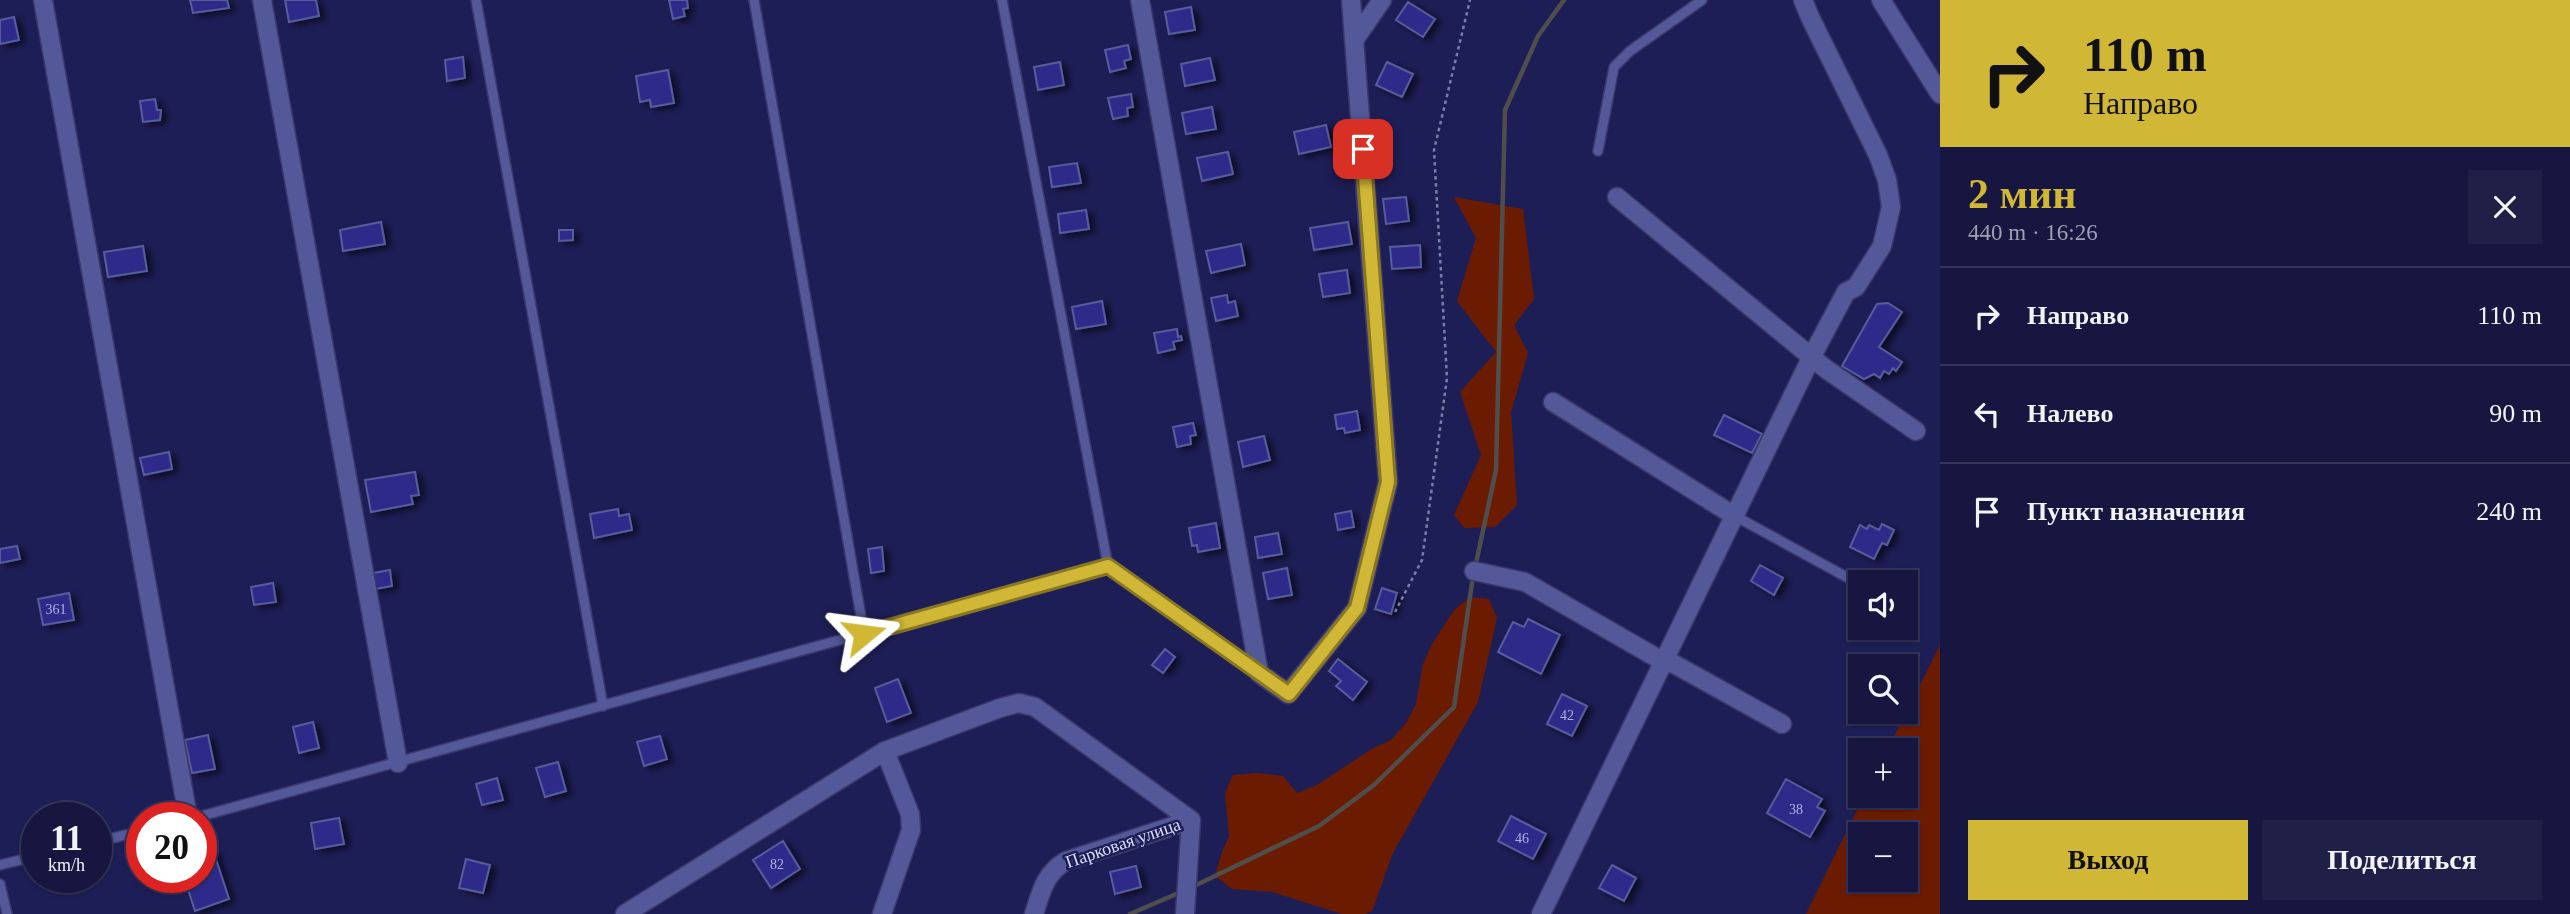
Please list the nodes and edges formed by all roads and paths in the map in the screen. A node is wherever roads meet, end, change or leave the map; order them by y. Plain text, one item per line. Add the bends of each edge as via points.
1 (43, 0) edge
2 (262, 0) edge
3 (476, 0) edge
4 (754, 0) edge
5 (1002, 0) edge
6 (1140, 0) edge
7 (1351, 0) edge
8 (1382, 0) edge
9 (1470, 0) edge
10 (1702, 0) edge
11 (1803, 0) edge
12 (1881, 0) edge
13 (1355, 39) junction
14 (1940, 94) edge
15 (1598, 150) dead end
16 (1618, 197) dead end
17 (1812, 356) junction
18 (1553, 402) dead end
19 (1916, 430) dead end
20 (1733, 515) junction
21 (1108, 566) junction
22 (1474, 571) dead end
23 (1848, 578) edge
24 (1395, 612) dead end
25 (864, 634) junction
26 (1664, 662) junction
27 (1259, 673) junction
28 (603, 706) junction
29 (1782, 724) dead end
30 (885, 751) junction
31 (398, 763) junction
32 (185, 802) edge
33 (217, 812) edge
34 (1191, 820) junction
35 (21, 859) edge
36 (0, 864) edge
37 (0, 884) edge
38 (8, 914) edge
39 (625, 914) edge
40 (882, 914) edge
41 (1034, 914) edge
42 (1185, 914) edge
43 (1541, 914) edge

1 - 32 street
2 - 31 street
3 - 28 lane
4 - 25 lane
5 - 21 lane
6 - 27 street
7 - 13 street
8 - 13 street
9 - 24 path via 1434,150 1447,378 1422,559
10 - 15 lane via 1614,67
11 - 17 street via 1878,155 1891,207 1882,246 1856,287 1846,292
12 - 14 street
13 - 27 street via 1388,482 1357,608 1289,694
16 - 17 street
17 - 19 street
17 - 20 street
18 - 20 street
20 - 23 lane
20 - 26 street
21 - 25 lane
21 - 27 lane
22 - 26 street via 1525,582
25 - 28 lane
26 - 29 street
26 - 43 street
28 - 31 lane
30 - 34 street via 1019,703 1035,707
30 - 39 street
30 - 40 street via 910,814 911,830
31 - 33 lane
34 - 41 street, Парковая улица via 1055,867 1046,878
34 - 42 street, Парковая улица
35 - 36 lane
37 - 38 lane

